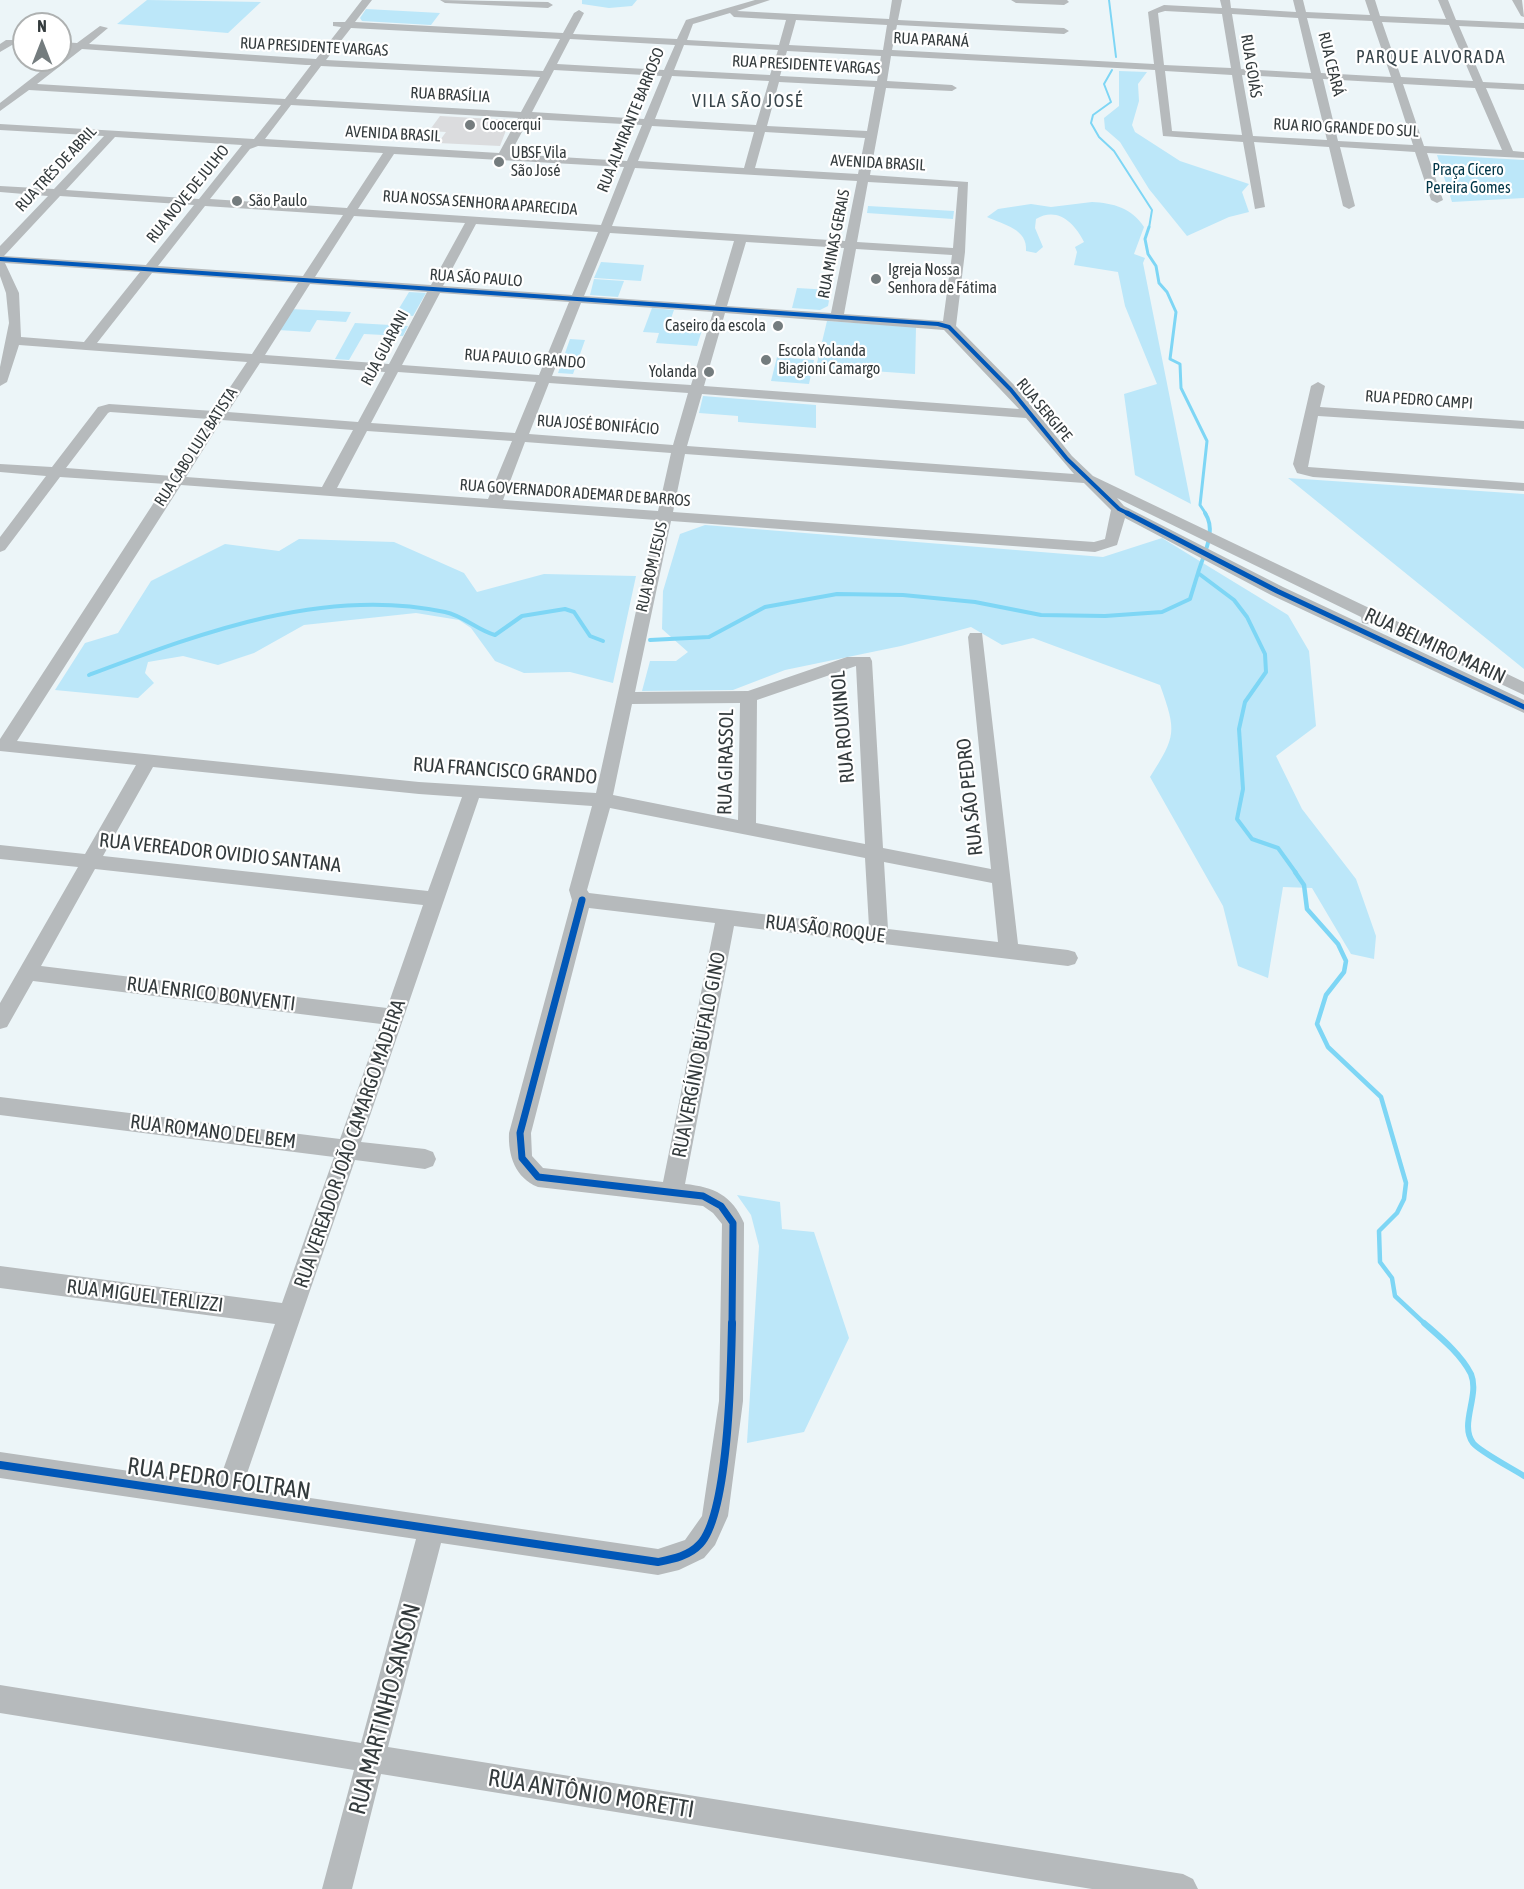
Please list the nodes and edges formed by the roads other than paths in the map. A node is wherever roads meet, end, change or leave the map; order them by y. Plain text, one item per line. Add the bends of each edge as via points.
1 (355, 0) edge
2 (367, 0) edge
3 (445, 0) edge
4 (765, 0) edge
5 (897, 0) edge
6 (1016, 0) edge
7 (1298, 0) edge
8 (1370, 0) edge
9 (1443, 0) edge
10 (1517, 0) edge
11 (1064, 2) dead end
12 (548, 5) dead end
13 (1226, 6) edge
14 (719, 12) junction
15 (579, 13) dead end
16 (1524, 14) edge
17 (1302, 15) junction
18 (792, 17) junction
19 (1376, 19) junction
20 (893, 22) junction
21 (1453, 22) junction
22 (336, 24) junction
23 (348, 24) junction
24 (1524, 26) edge
25 (103, 28) dead end
26 (1064, 31) dead end
27 (567, 36) junction
28 (681, 42) junction
29 (72, 46) edge
30 (80, 46) junction
31 (784, 48) junction
32 (72, 51) edge
33 (887, 53) junction
34 (306, 62) junction
35 (318, 62) junction
36 (1160, 68) junction
37 (549, 70) junction
38 (45, 72) edge
39 (1237, 72) junction
40 (668, 73) junction
41 (1317, 76) junction
42 (775, 78) junction
43 (1397, 80) junction
44 (881, 84) junction
45 (1480, 85) junction
46 (27, 87) junction
47 (1524, 87) edge
48 (952, 88) dead end
49 (282, 102) junction
50 (0, 108) edge
51 (525, 115) junction
52 (648, 122) junction
53 (0, 127) edge
54 (760, 129) junction
55 (112, 134) junction
56 (872, 135) junction
57 (1248, 139) junction
58 (249, 144) junction
59 (1334, 144) junction
60 (1420, 149) junction
61 (390, 151) junction
62 (1509, 154) junction
63 (1524, 155) edge
64 (503, 157) junction
65 (631, 165) junction
66 (748, 172) junction
67 (864, 178) junction
68 (0, 189) edge
69 (56, 193) junction
70 (1437, 200) dead end
71 (202, 202) junction
72 (1349, 206) dead end
73 (1259, 207) dead end
74 (350, 212) junction
75 (473, 219) junction
76 (605, 228) junction
77 (741, 237) junction
78 (851, 244) junction
79 (959, 252) junction
80 (0, 253) edge
81 (0, 261) edge
82 (149, 269) junction
83 (306, 280) junction
84 (436, 289) junction
85 (577, 298) junction
86 (721, 308) junction
87 (837, 316) junction
88 (949, 327) junction
89 (15, 341) junction
90 (87, 346) junction
91 (255, 358) junction
92 (394, 367) junction
93 (544, 378) junction
94 (0, 382) edge
95 (1318, 386) dead end
96 (697, 389) junction
97 (1312, 411) junction
98 (1032, 414) junction
99 (217, 416) junction
100 (1524, 425) edge
101 (362, 426) junction
102 (520, 438) junction
103 (679, 449) junction
104 (0, 468) edge
105 (57, 472) junction
106 (1088, 479) junction
107 (174, 481) junction
108 (1524, 487) edge
109 (327, 492) junction
110 (493, 505) junction
111 (1119, 509) junction
112 (663, 518) junction
113 (0, 547) edge
114 (1331, 615) junction
115 (1382, 621) junction
116 (976, 637) dead end
117 (1524, 689) edge
118 (749, 697) junction
119 (623, 698) junction
120 (1524, 707) edge
121 (2, 745) edge
122 (148, 760) junction
123 (473, 790) junction
124 (603, 800) junction
125 (747, 828) junction
126 (0, 852) edge
127 (874, 853) junction
128 (91, 861) junction
129 (1001, 878) junction
130 (435, 899) junction
131 (582, 900) junction
132 (726, 918) junction
133 (879, 936) junction
134 (1009, 951) junction
135 (1068, 958) dead end
136 (28, 972) junction
137 (394, 1017) junction
138 (0, 1021) edge
139 (0, 1106) edge
140 (348, 1149) junction
141 (425, 1159) dead end
142 (672, 1193) junction
143 (0, 1277) edge
144 (290, 1315) junction
145 (0, 1465) edge
146 (226, 1498) junction
147 (432, 1528) junction
148 (0, 1699) edge
149 (371, 1759) junction
150 (337, 1889) edge
151 (1183, 1889) edge

1 - 22 street
2 - 23 street
3 - 12 street
4 - 14 street, RUA ALMIRANTE BARROSO
5 - 20 street, RUA MINAS GERAIS
6 - 11 street
7 - 17 street, RUA CEARÁ
8 - 19 street
9 - 21 street
10 - 16 street
13 - 17 street
13 - 36 street via 1153,12
13 - 39 street, RUA GOIÁS
14 - 18 street
14 - 28 street, RUA ALMIRANTE BARROSO via 691,20
15 - 27 street
17 - 19 street
17 - 41 street, RUA CEARÁ
18 - 20 street
18 - 31 street
19 - 21 street
19 - 43 street
20 - 26 street
20 - 33 street, RUA MINAS GERAIS
21 - 24 street
21 - 45 street
22 - 23 street, RUA PARANÁ
22 - 34 street
23 - 27 street, RUA PARANÁ
23 - 35 street
25 - 30 street
27 - 28 street, RUA PARANÁ
27 - 37 street
28 - 31 street, RUA PARANÁ
28 - 40 street, RUA ALMIRANTE BARROSO
29 - 30 street, RUA PRESIDENTE VARGAS
30 - 32 street
30 - 34 street, RUA PRESIDENTE VARGAS
31 - 33 street, RUA PARANÁ
31 - 42 street
33 - 36 street, RUA PARANÁ
33 - 44 street, RUA MINAS GERAIS
34 - 35 street, RUA PRESIDENTE VARGAS
34 - 49 street
35 - 37 street, RUA PRESIDENTE VARGAS
35 - 49 street
36 - 39 street, RUA PARANÁ
36 - 57 street, RUA RIO GRANDE DO SUL via 1167,134
37 - 40 street, RUA PRESIDENTE VARGAS
37 - 51 street
38 - 46 street
39 - 41 street, RUA PARANÁ
39 - 57 street, RUA GOIÁS
40 - 42 street, RUA PRESIDENTE VARGAS
40 - 52 street, RUA ALMIRANTE BARROSO
41 - 43 street, RUA PARANÁ
41 - 59 street, RUA CEARÁ
42 - 44 street, RUA PRESIDENTE VARGAS
42 - 54 street
43 - 45 street, RUA PARANÁ
43 - 60 street
44 - 48 street, RUA PRESIDENTE VARGAS
44 - 56 street, RUA MINAS GERAIS
45 - 47 street, RUA PARANÁ
45 - 62 street
46 - 49 street, RUA BRASÍLIA
46 - 50 street
49 - 51 street, RUA BRASÍLIA
49 - 58 street, RUA NOVE DE JULHO
51 - 52 street, RUA BRASÍLIA
51 - 64 street
52 - 54 street, RUA BRASÍLIA
52 - 65 street, RUA ALMIRANTE BARROSO
53 - 55 street, AVENIDA BRASIL
54 - 56 street, RUA BRASÍLIA
54 - 66 street
55 - 58 street, AVENIDA BRASIL
55 - 69 street, RUA TRÊS DE ABRIL
56 - 67 street, RUA MINAS GERAIS
57 - 59 street, RUA RIO GRANDE DO SUL
57 - 73 street, RUA GOIÁS
58 - 61 street, AVENIDA BRASIL
58 - 71 street, RUA NOVE DE JULHO
59 - 60 street, RUA RIO GRANDE DO SUL
59 - 72 street, RUA CEARÁ
60 - 62 street, RUA RIO GRANDE DO SUL
60 - 70 street
61 - 64 street, AVENIDA BRASIL
61 - 74 street, RUA CABO LUIZ BATISTA
62 - 63 street, RUA RIO GRANDE DO SUL
64 - 65 street, AVENIDA BRASIL
65 - 66 street, AVENIDA BRASIL
65 - 76 street, RUA ALMIRANTE BARROSO
66 - 67 street, AVENIDA BRASIL
67 - 78 street, RUA MINAS GERAIS
67 - 79 street, AVENIDA BRASIL via 963,184
68 - 69 street, RUA NOSSA SENHORA APARECIDA
69 - 71 street, RUA NOSSA SENHORA APARECIDA
69 - 80 street, RUA TRÊS DE ABRIL
71 - 74 street, RUA NOSSA SENHORA APARECIDA
71 - 82 street, RUA NOVE DE JULHO
74 - 75 street, RUA NOSSA SENHORA APARECIDA
74 - 83 street, RUA CABO LUIZ BATISTA
75 - 76 street, RUA NOSSA SENHORA APARECIDA
75 - 84 street, RUA GUARANI
76 - 77 street, RUA NOSSA SENHORA APARECIDA
76 - 85 street, RUA ALMIRANTE BARROSO
77 - 78 street, RUA NOSSA SENHORA APARECIDA
77 - 86 street, RUA BOM JESUS
78 - 79 street, RUA NOSSA SENHORA APARECIDA
78 - 87 street, RUA MINAS GERAIS
79 - 88 street
81 - 82 street, RUA SÃO PAULO
81 - 89 street via 15,301
82 - 83 street, RUA SÃO PAULO
82 - 90 street, RUA NOVE DE JULHO
83 - 84 street, RUA SÃO PAULO
83 - 91 street, RUA CABO LUIZ BATISTA
84 - 85 street, RUA SÃO PAULO
84 - 92 street, RUA GUARANI
85 - 86 street, RUA SÃO PAULO
85 - 93 street, RUA ALMIRANTE BARROSO
86 - 87 street, RUA SÃO PAULO
86 - 96 street, RUA BOM JESUS
87 - 88 street, RUA SÃO PAULO
88 - 98 street, RUA SERGIPE
89 - 90 street, RUA PAULO GRANDO
89 - 94 street
90 - 91 street, RUA PAULO GRANDO
91 - 92 street, RUA PAULO GRANDO
91 - 99 street, RUA CABO LUIZ BATISTA
92 - 93 street, RUA PAULO GRANDO
92 - 101 street, RUA GUARANI
93 - 96 street, RUA PAULO GRANDO
93 - 102 street, RUA ALMIRANTE BARROSO
95 - 97 street
96 - 98 street, RUA PAULO GRANDO
96 - 103 street, RUA BOM JESUS
97 - 100 street, RUA PEDRO CAMPI
97 - 108 street via 1302,470
98 - 106 street, RUA SERGIPE
99 - 101 street, RUA JOSÉ BONIFÁCIO
99 - 105 street, RUA JOSÉ BONIFÁCIO via 105,409
99 - 107 street, RUA CABO LUIZ BATISTA
101 - 102 street, RUA JOSÉ BONIFÁCIO
101 - 109 street, RUA GUARANI
102 - 103 street, RUA JOSÉ BONIFÁCIO
102 - 110 street, RUA ALMIRANTE BARROSO
103 - 106 street, RUA JOSÉ BONIFÁCIO
103 - 112 street, RUA BOM JESUS
104 - 105 street, RUA GOVERNADOR ADEMAR DE BARROS
105 - 107 street, RUA GOVERNADOR ADEMAR DE BARROS
105 - 113 street
106 - 111 street, RUA SERGIPE
106 - 115 street, RUA BELMIRO MARIN
107 - 109 street, RUA GOVERNADOR ADEMAR DE BARROS
107 - 121 street, RUA CABO LUIZ BATISTA
109 - 110 street, RUA GOVERNADOR ADEMAR DE BARROS
110 - 112 street, RUA GOVERNADOR ADEMAR DE BARROS
111 - 112 street, RUA GOVERNADOR ADEMAR DE BARROS via 1112,542 1104,546
111 - 114 street, RUA SERGIPE
112 - 119 street, RUA BOM JESUS
114 - 115 street, RUA BELMIRO MARIN
114 - 120 street, RUA BELMIRO MARIN
115 - 117 street, RUA BELMIRO MARIN
116 - 129 street, RUA SÃO PEDRO
118 - 119 street, RUA ROUXINOL
118 - 125 street, RUA GIRASSOL
118 - 127 street, RUA ROUXINOL via 853,661 864,661
119 - 124 street, RUA BOM JESUS
121 - 122 street, RUA FRANCISCO GRANDO
122 - 123 street, RUA FRANCISCO GRANDO
122 - 128 street
123 - 124 street, RUA FRANCISCO GRANDO
123 - 130 street, RUA VEREADOR JOÃO CAMARGO MADEIRA
124 - 125 street, RUA FRANCISCO GRANDO
124 - 131 street, RUA BOM JESUS via 578,890
125 - 127 street, RUA FRANCISCO GRANDO
126 - 128 street, RUA VEREADOR OVIDIO SANTANA
127 - 129 street, RUA FRANCISCO GRANDO
127 - 133 street
128 - 130 street, RUA VEREADOR OVIDIO SANTANA
128 - 136 street
129 - 134 street, RUA SÃO PEDRO
130 - 137 street, RUA VEREADOR JOÃO CAMARGO MADEIRA
131 - 132 street, RUA SÃO ROQUE
131 - 142 street, RUA BOM JESUS via 520,1133 521,1160 538,1177
132 - 133 street, RUA SÃO ROQUE
132 - 142 street, RUA VERGÍNIO BÚFALO GINO
133 - 134 street, RUA SÃO ROQUE
134 - 135 street, RUA SÃO ROQUE
136 - 137 street, RUA ENRICO BONVENTI
136 - 138 street
137 - 140 street, RUA VEREADOR JOÃO CAMARGO MADEIRA
139 - 140 street, RUA ROMANO DEL BEM
140 - 141 street, RUA ROMANO DEL BEM
140 - 144 street, RUA VEREADOR JOÃO CAMARGO MADEIRA
142 - 147 street, RUA PEDRO FOLTRAN via 716,1201 733,1223 731,1401 708,1534 694,1551 658,1562
143 - 144 street, RUA MIGUEL TERLIZZI
144 - 146 street, RUA VEREADOR JOÃO CAMARGO MADEIRA
145 - 146 street, RUA PEDRO FOLTRAN
146 - 147 street, RUA PEDRO FOLTRAN
147 - 149 street, RUA MARTINHO SANSON
148 - 149 street, RUA ANTÔNIO MORETTI
149 - 150 street, RUA MARTINHO SANSON
149 - 151 street, RUA ANTÔNIO MORETTI

